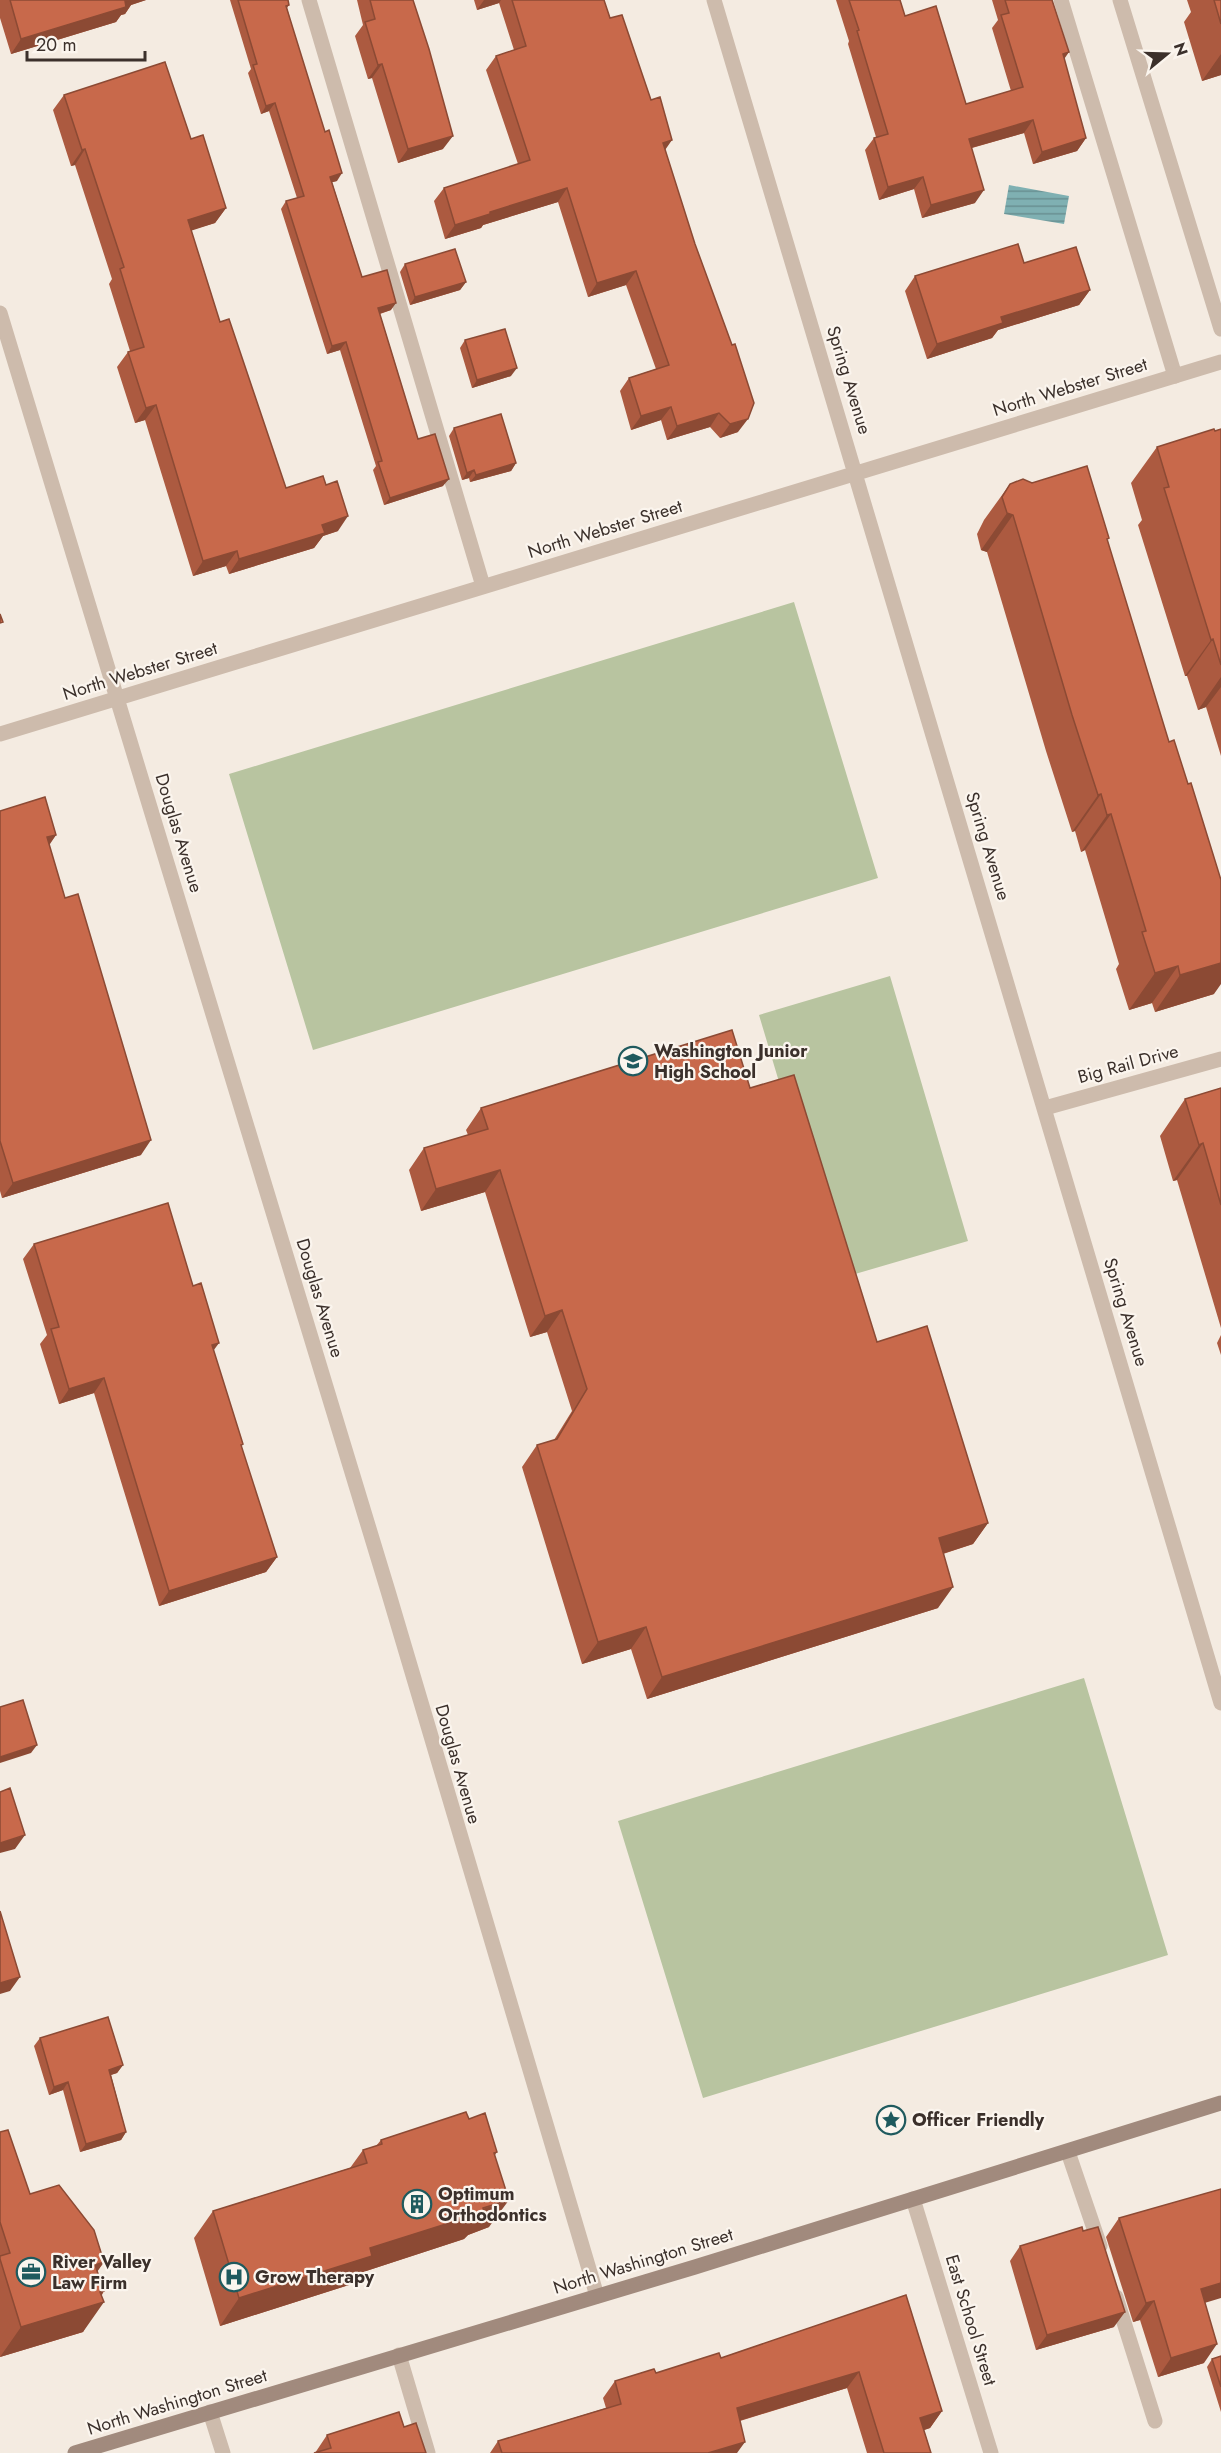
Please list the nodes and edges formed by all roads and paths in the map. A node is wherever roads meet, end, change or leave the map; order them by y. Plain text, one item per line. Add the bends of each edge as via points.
1 (309, 0) edge
2 (714, 0) edge
3 (1061, 0) edge
4 (1120, 0) edge
5 (0, 312) edge
6 (1221, 329) edge
7 (1221, 362) edge
8 (1175, 375) junction
9 (856, 472) junction
10 (483, 586) junction
11 (118, 700) junction
12 (0, 734) edge
13 (1221, 1059) edge
14 (1045, 1108) junction
15 (1221, 1703) edge
16 (1221, 2103) edge
17 (1068, 2152) junction
18 (913, 2199) junction
19 (1104, 2258) edge
20 (1111, 2280) edge
21 (597, 2296) junction
22 (399, 2355) junction
23 (210, 2412) junction
24 (1155, 2421) dead end
25 (75, 2453) edge
26 (223, 2453) edge
27 (428, 2453) edge
28 (991, 2453) edge

1 - 10 street
2 - 9 street, Spring Avenue
3 - 8 street
4 - 6 street
5 - 11 street, Douglas Avenue
7 - 8 street, North Webster Street
8 - 9 street, North Webster Street
9 - 10 street, North Webster Street
9 - 14 street, Spring Avenue
10 - 11 street, North Webster Street
11 - 12 street, North Webster Street
11 - 21 street, Douglas Avenue
13 - 14 street, Big Rail Drive
14 - 15 street, Spring Avenue
16 - 17 main road, North Washington Street
17 - 18 main road, North Washington Street
17 - 19 street
18 - 21 main road, North Washington Street
18 - 28 street, East School Street
20 - 24 street
21 - 22 main road, North Washington Street
22 - 23 main road, North Washington Street
22 - 27 street
23 - 25 main road, North Washington Street
23 - 26 street

